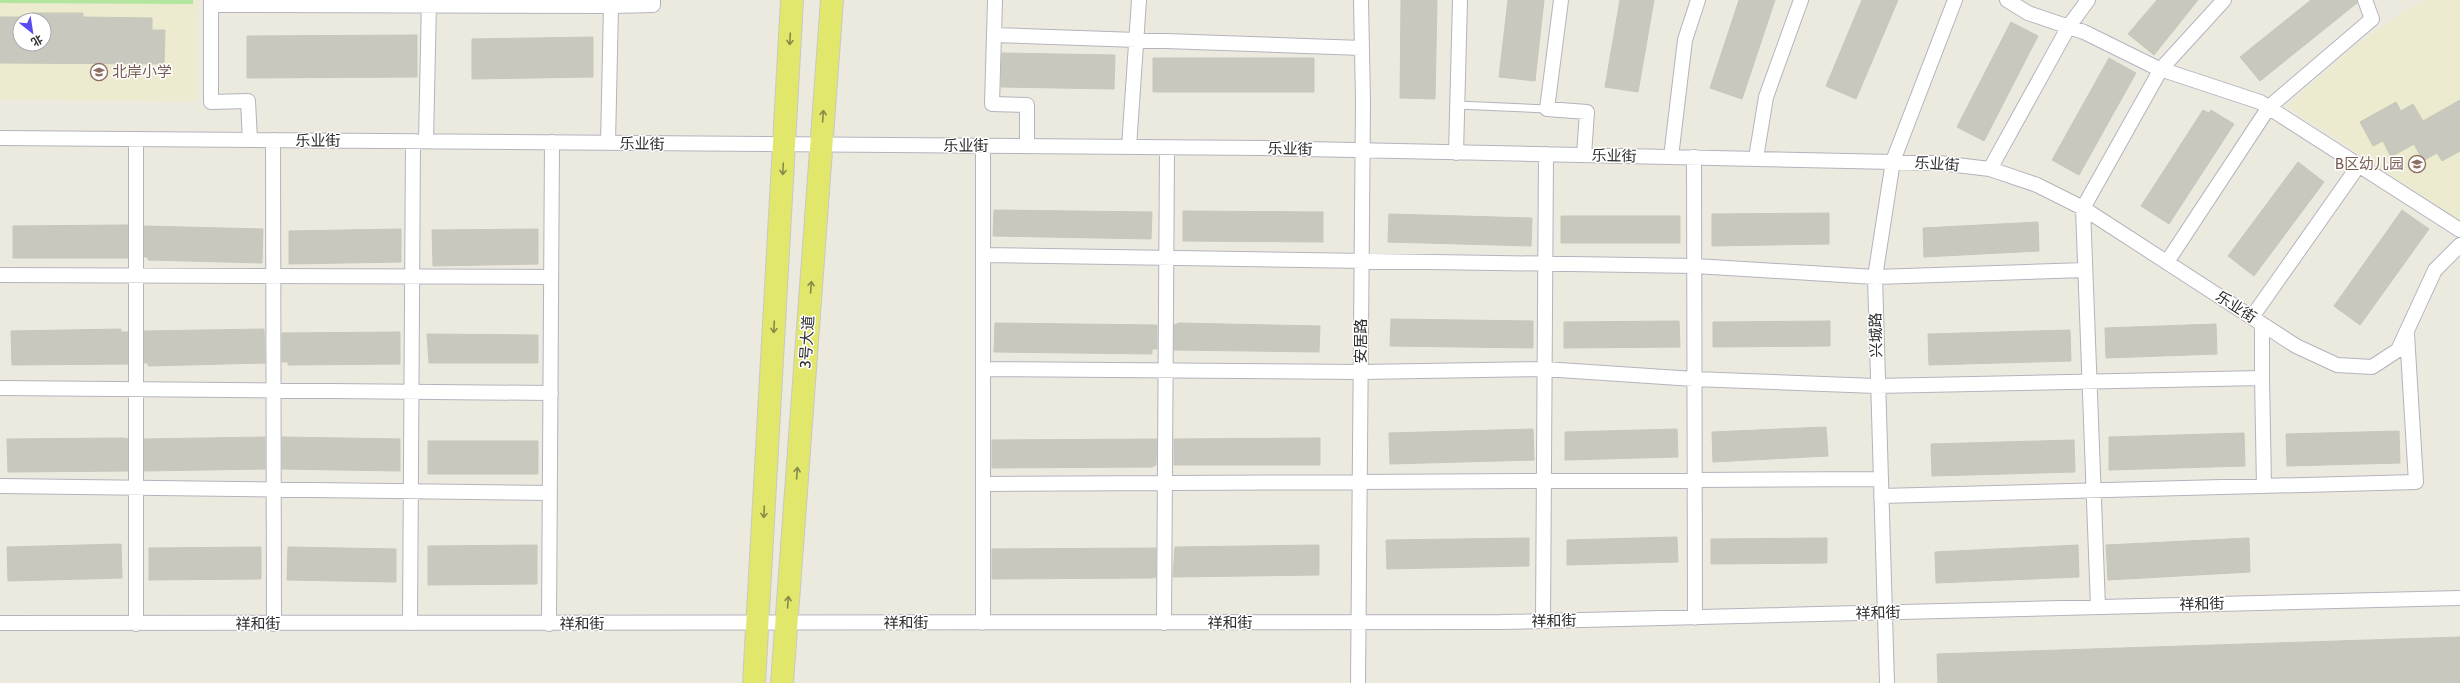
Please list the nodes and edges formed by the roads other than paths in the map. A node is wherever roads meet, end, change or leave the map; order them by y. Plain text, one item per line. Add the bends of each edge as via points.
1 (653, 0) edge
2 (792, 0) edge
3 (832, 0) edge
4 (995, 0) edge
5 (1139, 0) edge
6 (1361, 0) edge
7 (1460, 0) edge
8 (1561, 0) edge
9 (1698, 0) edge
10 (1801, 0) edge
11 (2007, 0) edge
12 (2088, 0) edge
13 (2224, 0) edge
14 (2365, 0) edge
15 (1951, 1) edge
16 (211, 2) edge
17 (429, 3) edge
18 (611, 6) junction
19 (2068, 26) junction
20 (994, 35) junction
21 (1136, 40) junction
22 (1362, 48) junction
23 (2161, 69) junction
24 (1457, 105) junction
25 (2269, 107) junction
26 (1547, 109) junction
27 (0, 138) edge
28 (136, 139) junction
29 (250, 140) junction
30 (272, 140) junction
31 (420, 141) junction
32 (552, 142) junction
33 (608, 143) junction
34 (821, 145) junction
35 (784, 146) junction
36 (983, 146) junction
37 (1027, 146) junction
38 (1129, 147) junction
39 (1167, 148) junction
40 (1362, 150) junction
41 (1456, 152) junction
42 (1546, 154) junction
43 (1584, 155) junction
44 (1671, 157) junction
45 (1694, 157) junction
46 (1756, 158) junction
47 (1893, 161) junction
48 (2359, 165) junction
49 (1990, 169) junction
50 (2083, 208) junction
51 (2460, 230) edge
52 (2460, 246) edge
53 (983, 255) junction
54 (1166, 257) junction
55 (1362, 260) junction
56 (2167, 262) junction
57 (1545, 263) junction
58 (1694, 266) junction
59 (2085, 270) junction
60 (0, 275) edge
61 (136, 275) junction
62 (273, 276) junction
63 (412, 276) junction
64 (551, 277) junction
65 (1875, 277) junction
66 (2257, 320) junction
67 (2406, 332) junction
68 (983, 369) junction
69 (1166, 370) junction
70 (1544, 370) junction
71 (1360, 372) junction
72 (2262, 378) junction
73 (1694, 379) junction
74 (2089, 382) junction
75 (1876, 386) junction
76 (0, 388) edge
77 (136, 389) junction
78 (273, 390) junction
79 (411, 391) junction
80 (551, 393) junction
81 (1880, 479) junction
82 (1695, 481) junction
83 (1544, 482) junction
84 (1165, 483) junction
85 (1360, 483) junction
86 (983, 484) junction
87 (0, 486) edge
88 (2264, 486) junction
89 (136, 488) junction
90 (274, 489) junction
91 (2094, 490) junction
92 (411, 492) junction
93 (550, 493) junction
94 (1880, 496) junction
95 (2460, 598) edge
96 (2098, 607) junction
97 (1884, 612) junction
98 (1695, 618) junction
99 (1543, 621) junction
100 (0, 623) edge
101 (410, 623) junction
102 (983, 623) junction
103 (1164, 623) junction
104 (1359, 623) junction
105 (136, 624) junction
106 (274, 624) junction
107 (549, 624) junction
108 (758, 624) junction
109 (786, 624) junction
110 (754, 683) edge
111 (782, 683) edge
112 (1358, 683) edge
113 (1887, 683) edge

1 - 18 street via 652,5
2 -> 35 main road
34 -> 3 main road, 3号大道
4 - 20 street
5 - 21 street
6 - 22 street, 安居路
7 - 24 street
8 - 26 street
9 - 44 street via 1685,40
10 - 46 street via 1766,97
11 - 19 street via 2028,13
12 - 19 street
13 - 23 street
14 - 25 street via 2372,19
15 - 47 street, 兴城路
16 - 17 street
16 - 29 street via 211,102 248,102
17 - 18 street
17 - 31 street
18 - 33 street
19 - 23 street
19 - 49 street
20 - 21 street
20 - 37 street via 992,104 1027,105
21 - 22 street
21 - 38 street
22 - 40 street, 安居路
23 - 25 street
23 - 50 street
24 - 26 lane
24 - 41 street
25 - 48 street
25 - 56 street
26 - 43 street via 1587,112
27 - 28 street, 乐业街
28 - 29 street, 乐业街
28 - 61 street
29 - 30 street, 乐业街
30 - 31 street, 乐业街
30 - 62 street
31 - 32 street, 乐业街
31 - 63 street
32 - 33 street, 乐业街
32 - 64 street
33 - 35 street, 乐业街
34 - 35 street, 乐业街
34 - 36 street, 乐业街
109 -> 34 main road, 3号大道
35 -> 108 main road
36 - 37 street, 乐业街
36 - 53 street
37 - 38 street, 乐业街
38 - 39 street, 乐业街
39 - 40 street, 乐业街
39 - 54 street
40 - 41 street, 乐业街
40 - 55 street, 安居路
41 - 42 street, 乐业街
42 - 43 street, 乐业街
42 - 57 street
43 - 44 street, 乐业街
44 - 45 street, 乐业街
45 - 46 street, 乐业街
45 - 58 street
46 - 47 street, 乐业街
47 - 49 street, 乐业街
47 - 65 street, 兴城路
48 - 51 street
48 - 66 street
49 - 50 street, 乐业街 via 2037,185
50 - 56 street, 乐业街
50 - 59 street
52 - 67 street, 乐业街 via 2435,270
53 - 54 street
53 - 68 street
54 - 55 street
54 - 69 street
55 - 57 street
55 - 71 street, 安居路
56 - 66 street, 乐业街
57 - 58 street
57 - 70 street
58 - 65 street
58 - 73 street
59 - 65 street
59 - 74 street
60 - 61 street
61 - 62 street
61 - 77 street
62 - 63 street
62 - 78 street
63 - 64 street
63 - 79 street
64 - 80 street
65 - 75 street, 兴城路
66 - 67 street, 乐业街 via 2296,346 2337,365 2372,367 2398,350
66 - 72 street
67 - 88 street via 2416,482
68 - 69 street
68 - 86 street
69 - 71 street
69 - 84 street
70 - 71 street
70 - 73 street
70 - 83 street
71 - 85 street, 安居路
72 - 74 street
72 - 88 street
73 - 75 street
73 - 82 street
74 - 75 street
74 - 91 street
75 - 81 street, 兴城路
76 - 77 street
77 - 78 street
77 - 89 street
78 - 79 street
78 - 90 street
79 - 80 street
79 - 92 street
80 - 93 street
81 - 82 street
81 - 94 street, 兴城路
82 - 83 street
82 - 98 street
83 - 85 street
83 - 99 street
84 - 85 street
84 - 86 street
84 - 103 street
85 - 104 street, 安居路
86 - 102 street
87 - 89 street
88 - 91 street
89 - 90 street
89 - 105 street
90 - 92 street
90 - 106 street
91 - 94 street
91 - 96 street
92 - 93 street
92 - 101 street
93 - 107 street
94 - 97 street, 兴城路
95 - 96 street, 祥和街
96 - 97 street, 祥和街
97 - 98 street, 祥和街
97 - 113 street, 兴城路
98 - 99 street, 祥和街
99 - 104 street, 祥和街
100 - 105 street, 祥和街
101 - 106 street, 祥和街
101 - 107 street, 祥和街
102 - 103 street, 祥和街
102 - 109 street, 祥和街
103 - 104 street, 祥和街
104 - 112 street, 安居路
105 - 106 street, 祥和街
107 - 108 street, 祥和街
108 - 109 street, 祥和街
108 - 110 main road
109 - 111 main road, 3号大道

